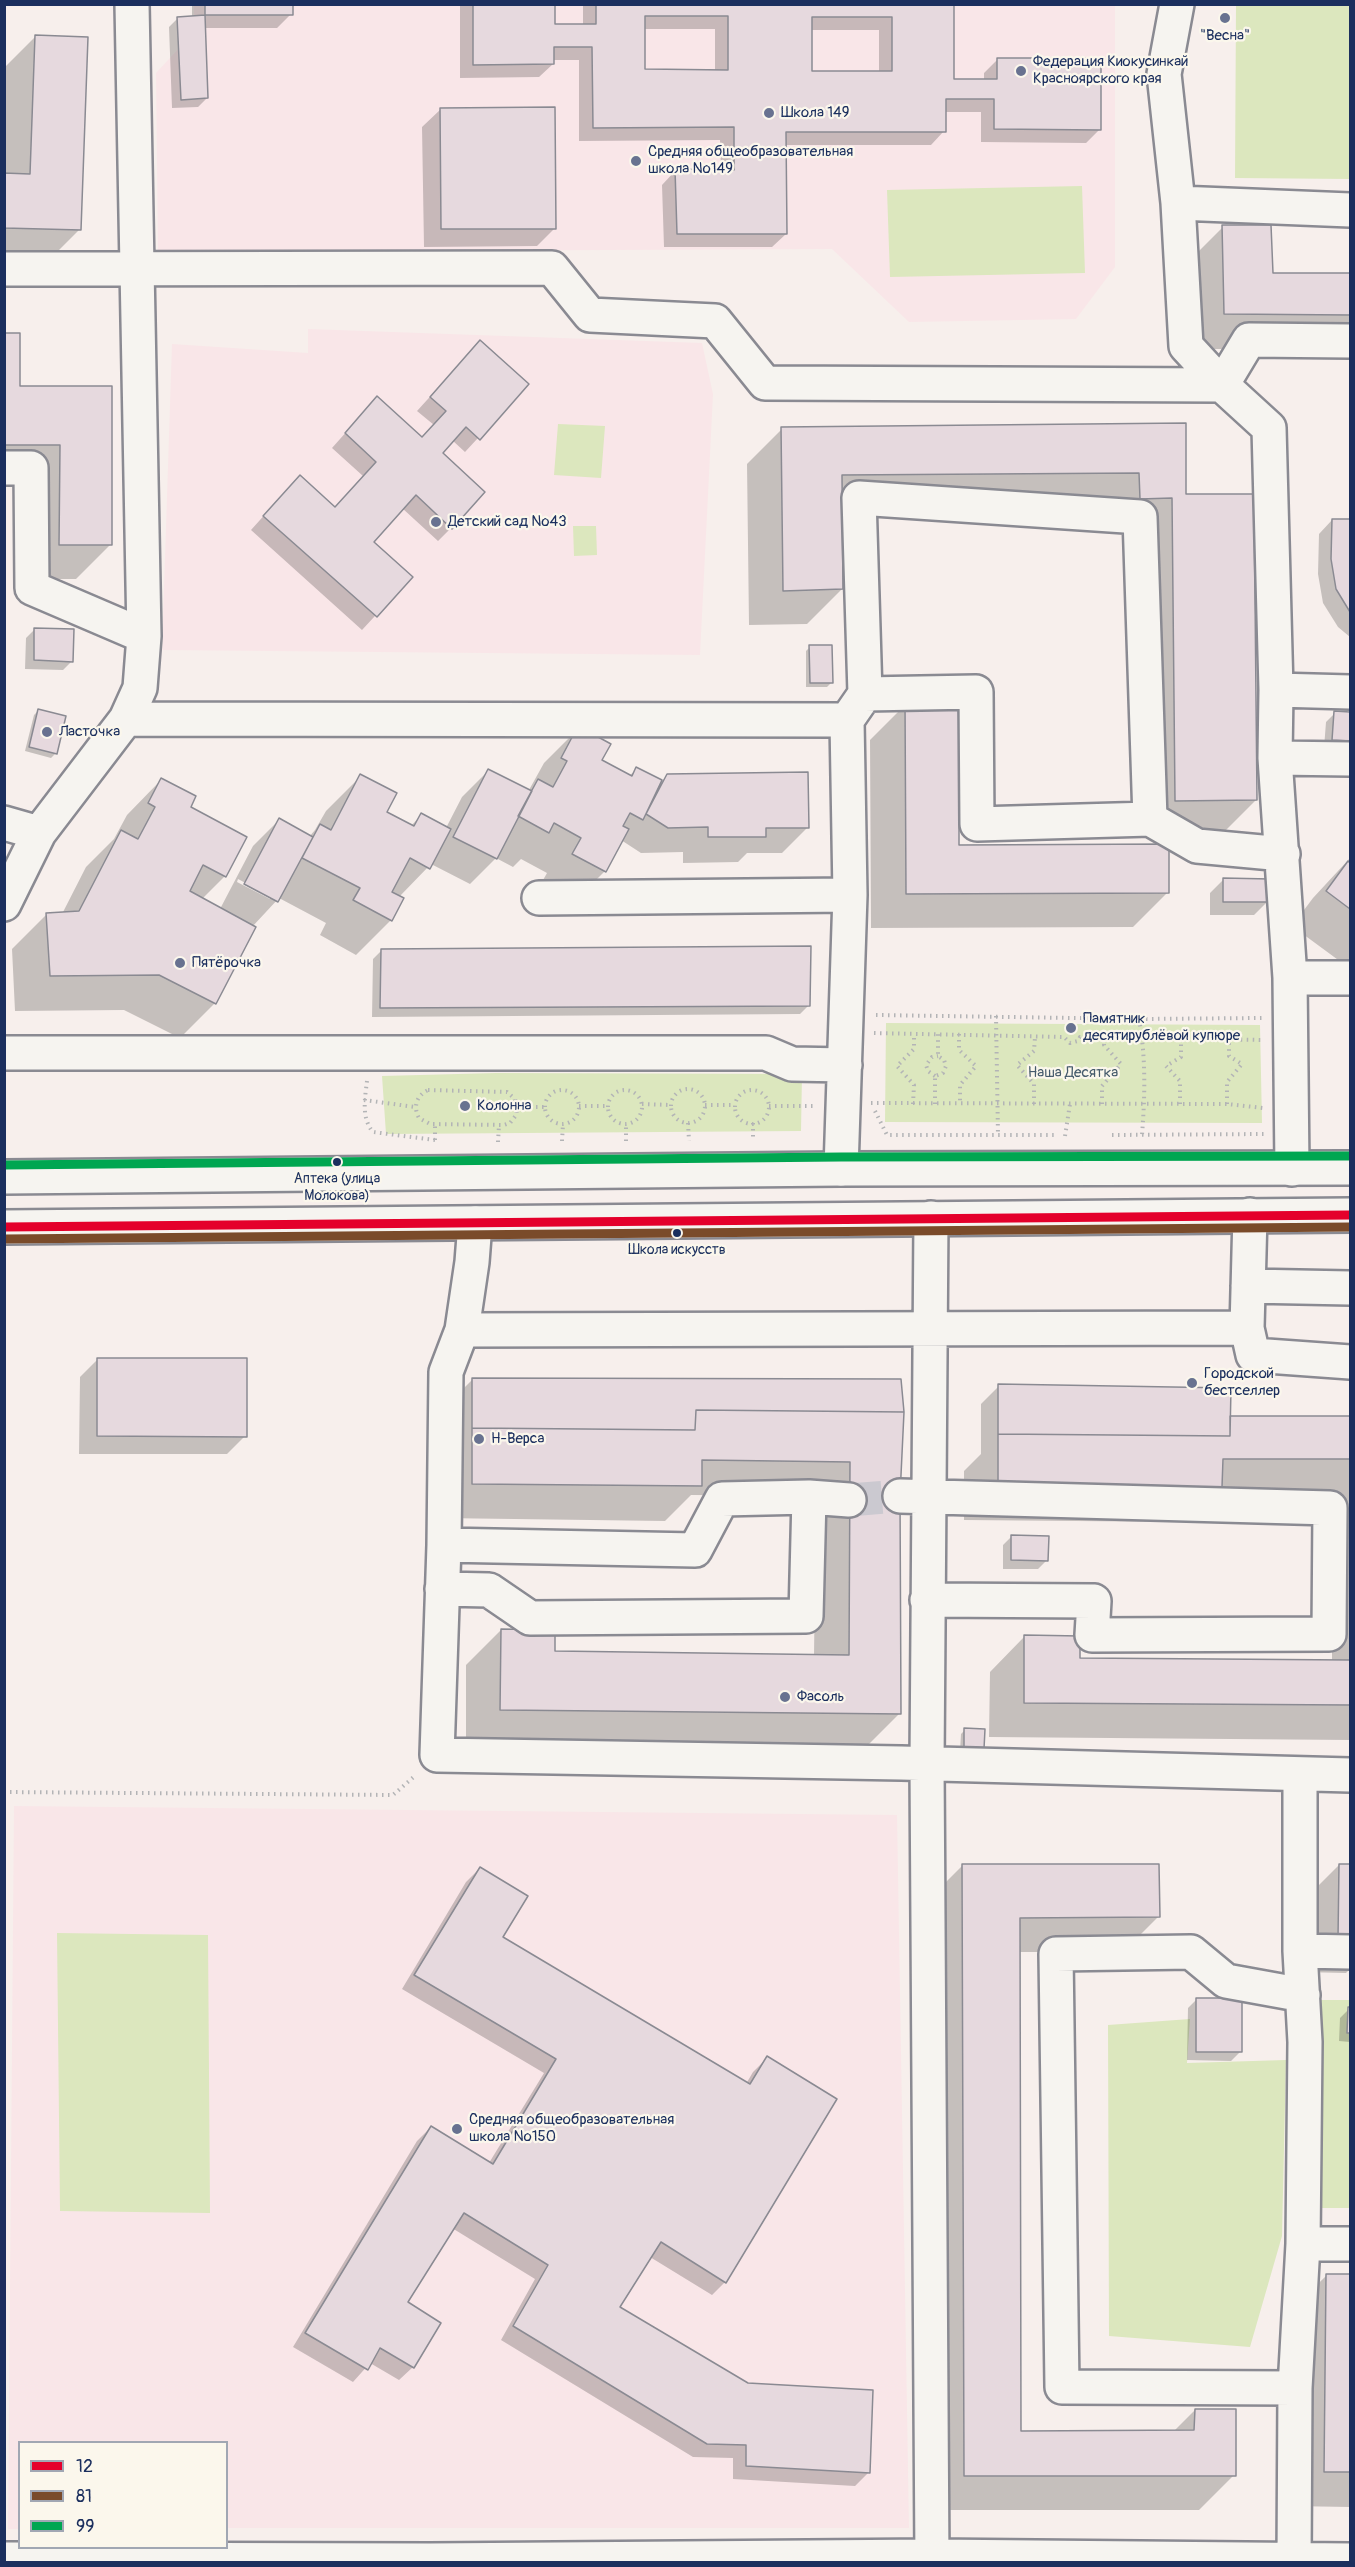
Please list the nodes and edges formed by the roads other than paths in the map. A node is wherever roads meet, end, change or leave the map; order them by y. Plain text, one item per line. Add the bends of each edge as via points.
1 (132, 4) edge
2 (1177, 4) edge
3 (1178, 203) junction
4 (1350, 210) edge
5 (4, 269) edge
6 (137, 270) junction
7 (1350, 341) edge
8 (1222, 385) junction
9 (4, 468) edge
10 (144, 636) junction
11 (1276, 690) junction
12 (1350, 692) edge
13 (856, 707) junction
14 (126, 719) junction
15 (1275, 758) junction
16 (1350, 759) edge
17 (1150, 819) junction
18 (4, 823) edge
19 (39, 833) junction
20 (1283, 854) junction
21 (850, 895) junction
22 (539, 898) dead end
23 (4, 904) edge
24 (1350, 978) edge
25 (1290, 994) junction
26 (4, 1053) edge
27 (845, 1065) junction
28 (1350, 1168) edge
29 (842, 1169) junction
30 (1292, 1169) junction
31 (4, 1177) edge
32 (1250, 1215) junction
33 (1350, 1215) edge
34 (931, 1218) junction
35 (475, 1223) junction
36 (4, 1227) edge
37 (1248, 1287) junction
38 (1350, 1288) edge
39 (931, 1328) junction
40 (1247, 1328) junction
41 (462, 1330) junction
42 (1350, 1362) edge
43 (809, 1497) junction
44 (914, 1497) junction
45 (849, 1500) tunnel mouth
46 (444, 1545) junction
47 (442, 1589) junction
48 (927, 1600) junction
49 (927, 1764) junction
50 (1300, 1775) junction
51 (1350, 1775) edge
52 (1300, 1951) junction
53 (1350, 1952) edge
54 (1303, 1995) junction
55 (1303, 2244) junction
56 (1350, 2244) edge
57 (1295, 2388) junction
58 (4, 2559) edge
59 (932, 2559) edge
60 (1350, 2560) edge
61 (430, 2561) edge
62 (1294, 2562) edge

1 - 6 main road
2 - 3 main road via 1164,74
3 - 4 main road
3 - 8 main road via 1186,346
5 - 6 main road
6 - 8 main road via 552,268 591,315 715,321 765,383
6 - 10 main road
7 - 8 main road via 1249,340
8 - 11 main road via 1269,428
9 - 10 main road via 31,468 32,588
10 - 14 main road via 140,688
11 - 12 main road
11 - 15 main road
13 - 14 main road
13 - 17 main road via 976,692 976,824
13 - 17 main road via 859,498 1140,517
13 - 21 main road
14 - 19 main road
15 - 16 main road
15 - 20 main road
17 - 20 main road via 1197,846
18 - 19 main road
19 - 23 main road
20 - 25 main road
21 - 22 main road
21 - 27 main road
24 - 25 main road
25 - 30 main road
26 - 27 main road via 766,1053 792,1064
27 - 29 main road
28 - 30 main road
29 - 30 main road
29 - 31 main road
32 - 33 main road
32 - 34 main road
32 - 37 main road
34 - 35 main road
34 - 39 main road
35 - 36 main road
35 - 41 main road
37 - 38 main road
37 - 40 main road
39 - 40 main road
39 - 41 main road
39 - 44 main road
40 - 42 main road via 1253,1355
41 - 46 main road via 446,1372
43 - 45 main road
43 - 46 main road via 722,1499 695,1550
43 - 47 main road via 806,1616 530,1618 489,1590
44 - 48 main road
44 - 48 main road via 1330,1508 1329,1634 1092,1635 1094,1601
46 - 47 main road
47 - 49 main road via 437,1755
48 - 49 main road
49 - 50 main road
49 - 59 main road
50 - 51 main road
50 - 52 main road
52 - 53 main road
52 - 54 main road
54 - 55 main road
54 - 57 main road via 1226,1981 1191,1953 1056,1954 1062,2387
55 - 56 main road
55 - 57 main road
57 - 62 main road
58 - 61 main road
59 - 61 main road
59 - 62 main road
60 - 62 main road

